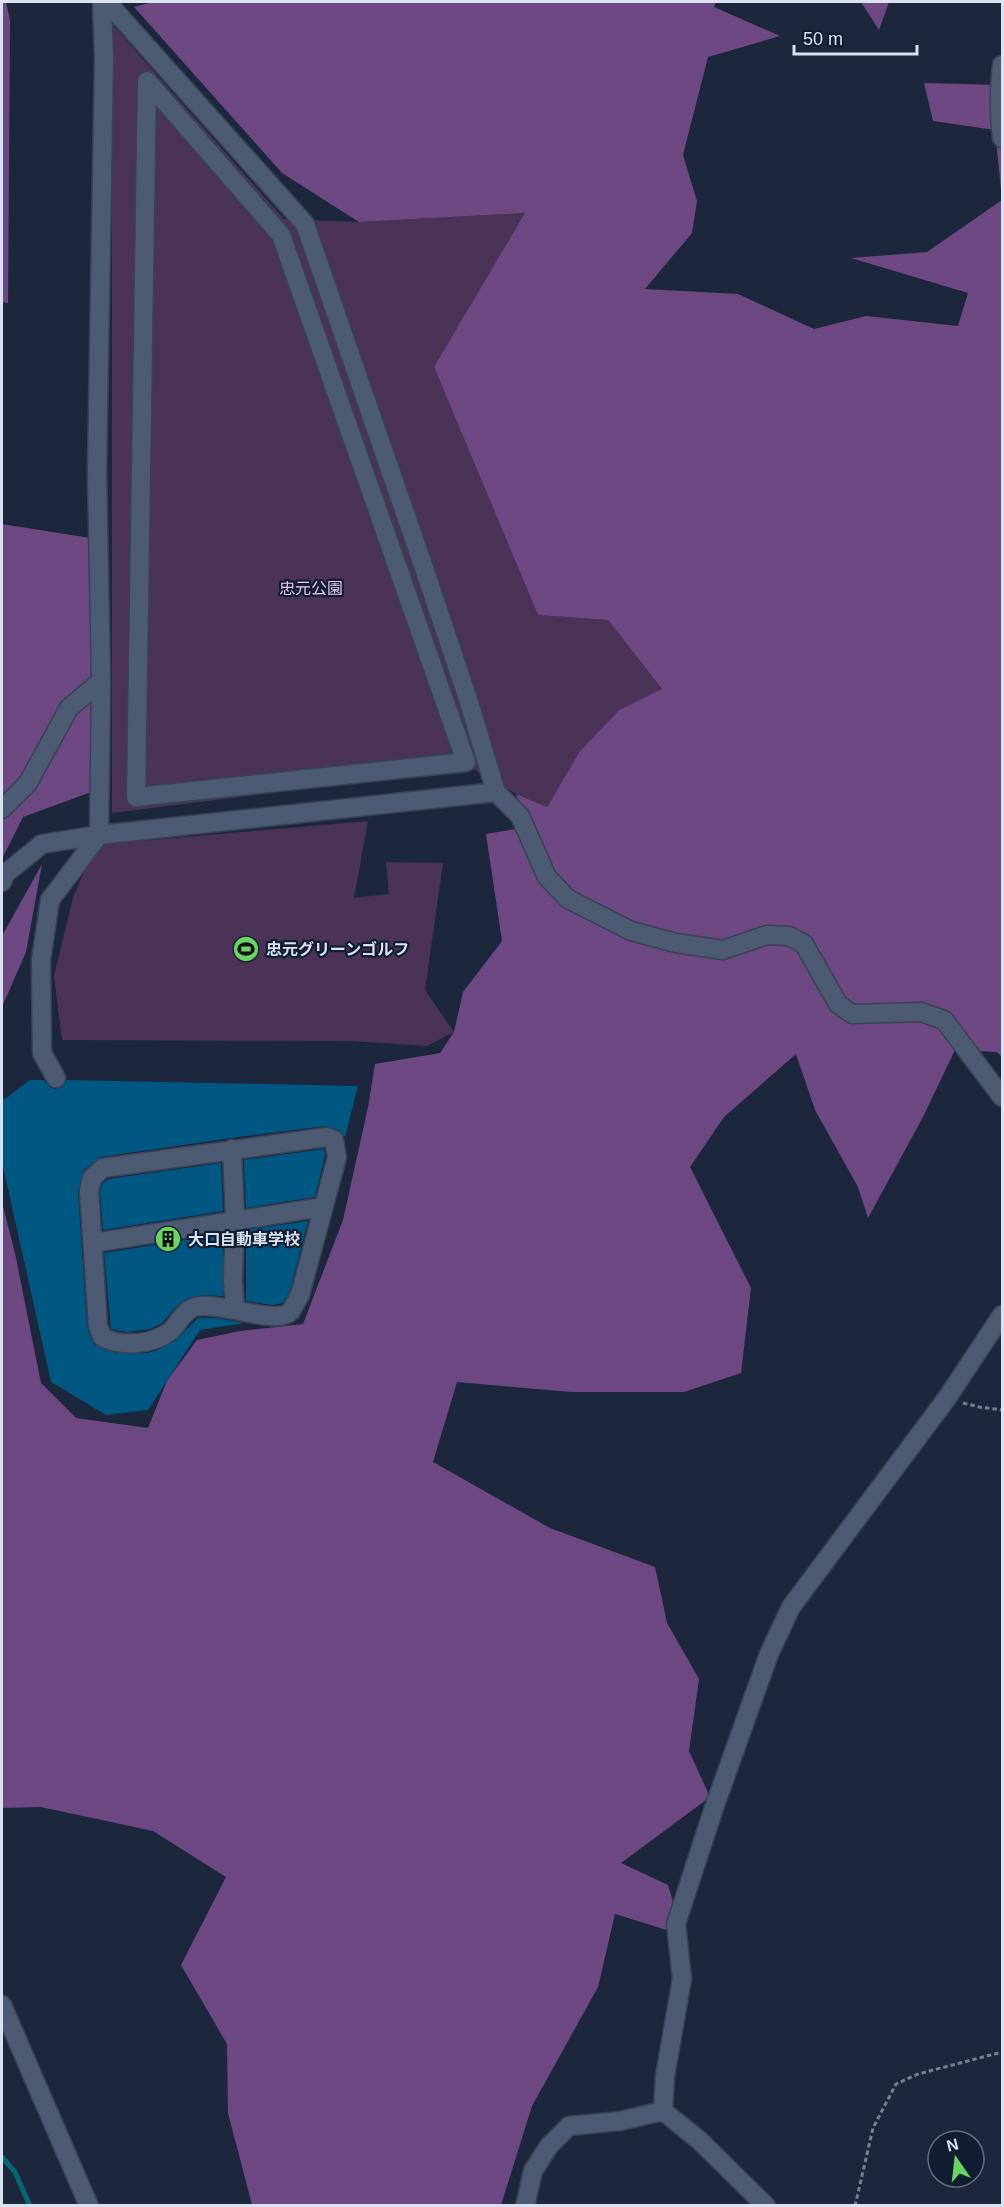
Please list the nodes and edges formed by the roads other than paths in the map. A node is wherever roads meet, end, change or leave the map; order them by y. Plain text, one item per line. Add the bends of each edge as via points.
1 (102, 2) edge
2 (107, 2) edge
3 (1002, 65) edge
4 (1002, 138) edge
5 (101, 681) junction
6 (466, 762) joint
7 (496, 792) junction
8 (2, 808) edge
9 (99, 835) junction
10 (2, 882) edge
11 (56, 1078) dead end
12 (1002, 1097) edge
13 (232, 1149) junction
14 (322, 1207) junction
15 (235, 1219) junction
16 (93, 1243) junction
17 (235, 1309) junction
18 (1002, 1315) edge
19 (2, 2005) edge
20 (663, 2110) junction
21 (89, 2205) edge
22 (525, 2205) edge
23 (766, 2205) edge

1 - 5 street via 97,471
2 - 7 street via 305,224 427,576
3 - 4 street
5 - 8 street via 69,708 28,783
5 - 9 street
6 - 6 street via 281,235 147,81 136,797
7 - 9 street
7 - 12 street via 520,816 547,877 568,899 631,931 676,943 723,950 767,935 789,936 804,944 838,1004 852,1014 921,1012 944,1020
9 - 10 street via 42,844 5,874
9 - 11 street via 50,900 40,960 42,1053
13 - 14 street via 327,1137 334,1140 337,1157
13 - 15 street
13 - 16 street via 103,1168 92,1178 88,1191
14 - 15 street
14 - 17 street via 300,1294 290,1311 273,1317
15 - 16 street
15 - 17 street
16 - 17 street via 98,1326 102,1337 109,1341 148,1341 169,1332 185,1312 195,1307
18 - 20 street via 947,1398 791,1607 769,1654 676,1924 682,1979 664,2076
19 - 21 street
20 - 22 street via 620,2121 569,2126 549,2146 533,2171
20 - 23 street

